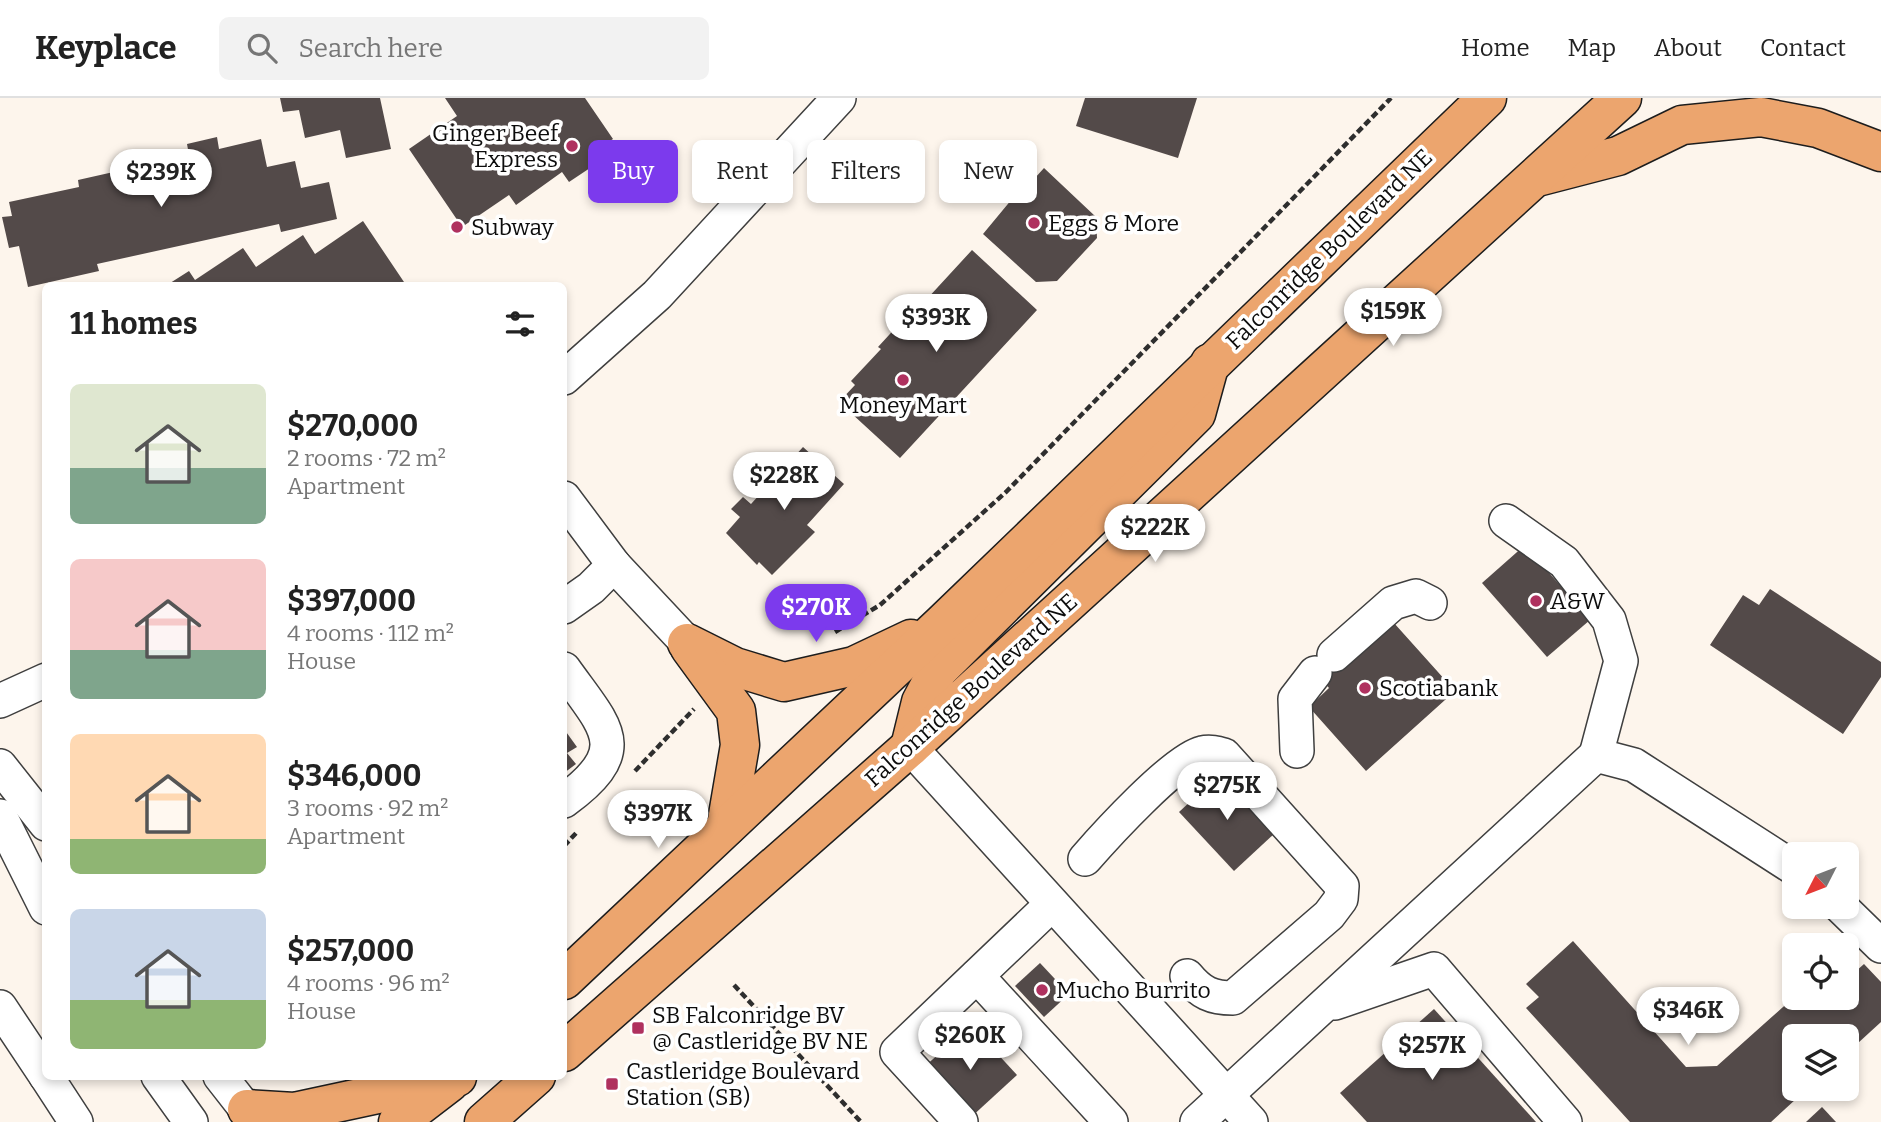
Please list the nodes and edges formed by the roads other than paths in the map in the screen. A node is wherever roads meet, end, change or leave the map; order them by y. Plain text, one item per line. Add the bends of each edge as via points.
1 (839, 98) edge
2 (1487, 98) edge
3 (1622, 98) edge
4 (1881, 152) edge
5 (1533, 178) junction
6 (1210, 363) junction
7 (567, 375) edge
8 (567, 502) edge
9 (1506, 522) dead end
10 (614, 565) junction
11 (1430, 603) dead end
12 (567, 605) edge
13 (943, 623) junction
14 (687, 643) junction
15 (567, 673) edge
16 (42, 682) edge
17 (0, 701) edge
18 (910, 747) junction
19 (1297, 751) dead end
20 (1596, 755) junction
21 (0, 766) edge
22 (567, 799) edge
23 (0, 816) edge
24 (42, 819) edge
25 (726, 827) junction
26 (1085, 859) dead end
27 (1782, 860) edge
28 (42, 902) edge
29 (1052, 904) junction
30 (1853, 919) edge
31 (1881, 946) edge
32 (978, 976) junction
33 (1187, 976) dead end
34 (567, 977) edge
35 (1321, 1007) junction
36 (5, 1025) edge
37 (567, 1049) edge
38 (42, 1071) edge
39 (49, 1080) edge
40 (161, 1080) edge
41 (223, 1080) edge
42 (444, 1080) edge
43 (454, 1080) edge
44 (531, 1080) edge
45 (1226, 1095) junction
46 (251, 1116) edge
47 (76, 1122) edge
48 (191, 1122) edge
49 (398, 1122) edge
50 (484, 1122) edge
51 (961, 1122) edge
52 (1111, 1122) edge
53 (1196, 1122) edge
54 (1251, 1122) edge
55 (1565, 1122) edge

1 - 7 street via 657,295
2 - 6 main road, Falconridge Boulevard NE
3 - 5 main road, Falconridge Boulevard NE
4 - 5 main road via 1818,128 1761,117 1682,125 1618,156
5 - 18 main road, Falconridge Boulevard NE
6 - 13 main road, Falconridge Boulevard NE
6 - 18 main road via 1196,414 938,670 921,702
8 - 10 street
9 - 20 street via 1564,562 1609,620 1622,661
10 - 12 street
10 - 14 street
11 - 19 street via 1416,596 1392,603 1324,664 1295,699
13 - 14 main road via 854,666 784,682 735,667
13 - 25 main road, Falconridge Boulevard NE
14 - 25 main road via 736,712 740,745
15 - 22 street via 609,739 608,750 589,782
16 - 17 street
18 - 29 street
18 - 37 main road, Falconridge Boulevard NE
20 - 27 street via 1634,765
20 - 35 street
21 - 24 street
23 - 28 street
25 - 34 main road, Falconridge Boulevard NE
26 - 33 street via 1111,828 1173,772 1200,753 1212,752 1224,755 1342,886 1341,899 1329,915 1233,998 1214,998
29 - 32 street
29 - 45 street
30 - 31 street
32 - 51 street via 897,1052
32 - 52 street
35 - 45 street
35 - 55 street via 1434,969
36 - 38 street
39 - 47 street
40 - 48 street
41 - 46 street
42 - 46 main road via 294,1112
43 - 49 main road
44 - 50 main road
45 - 53 street
45 - 54 street

